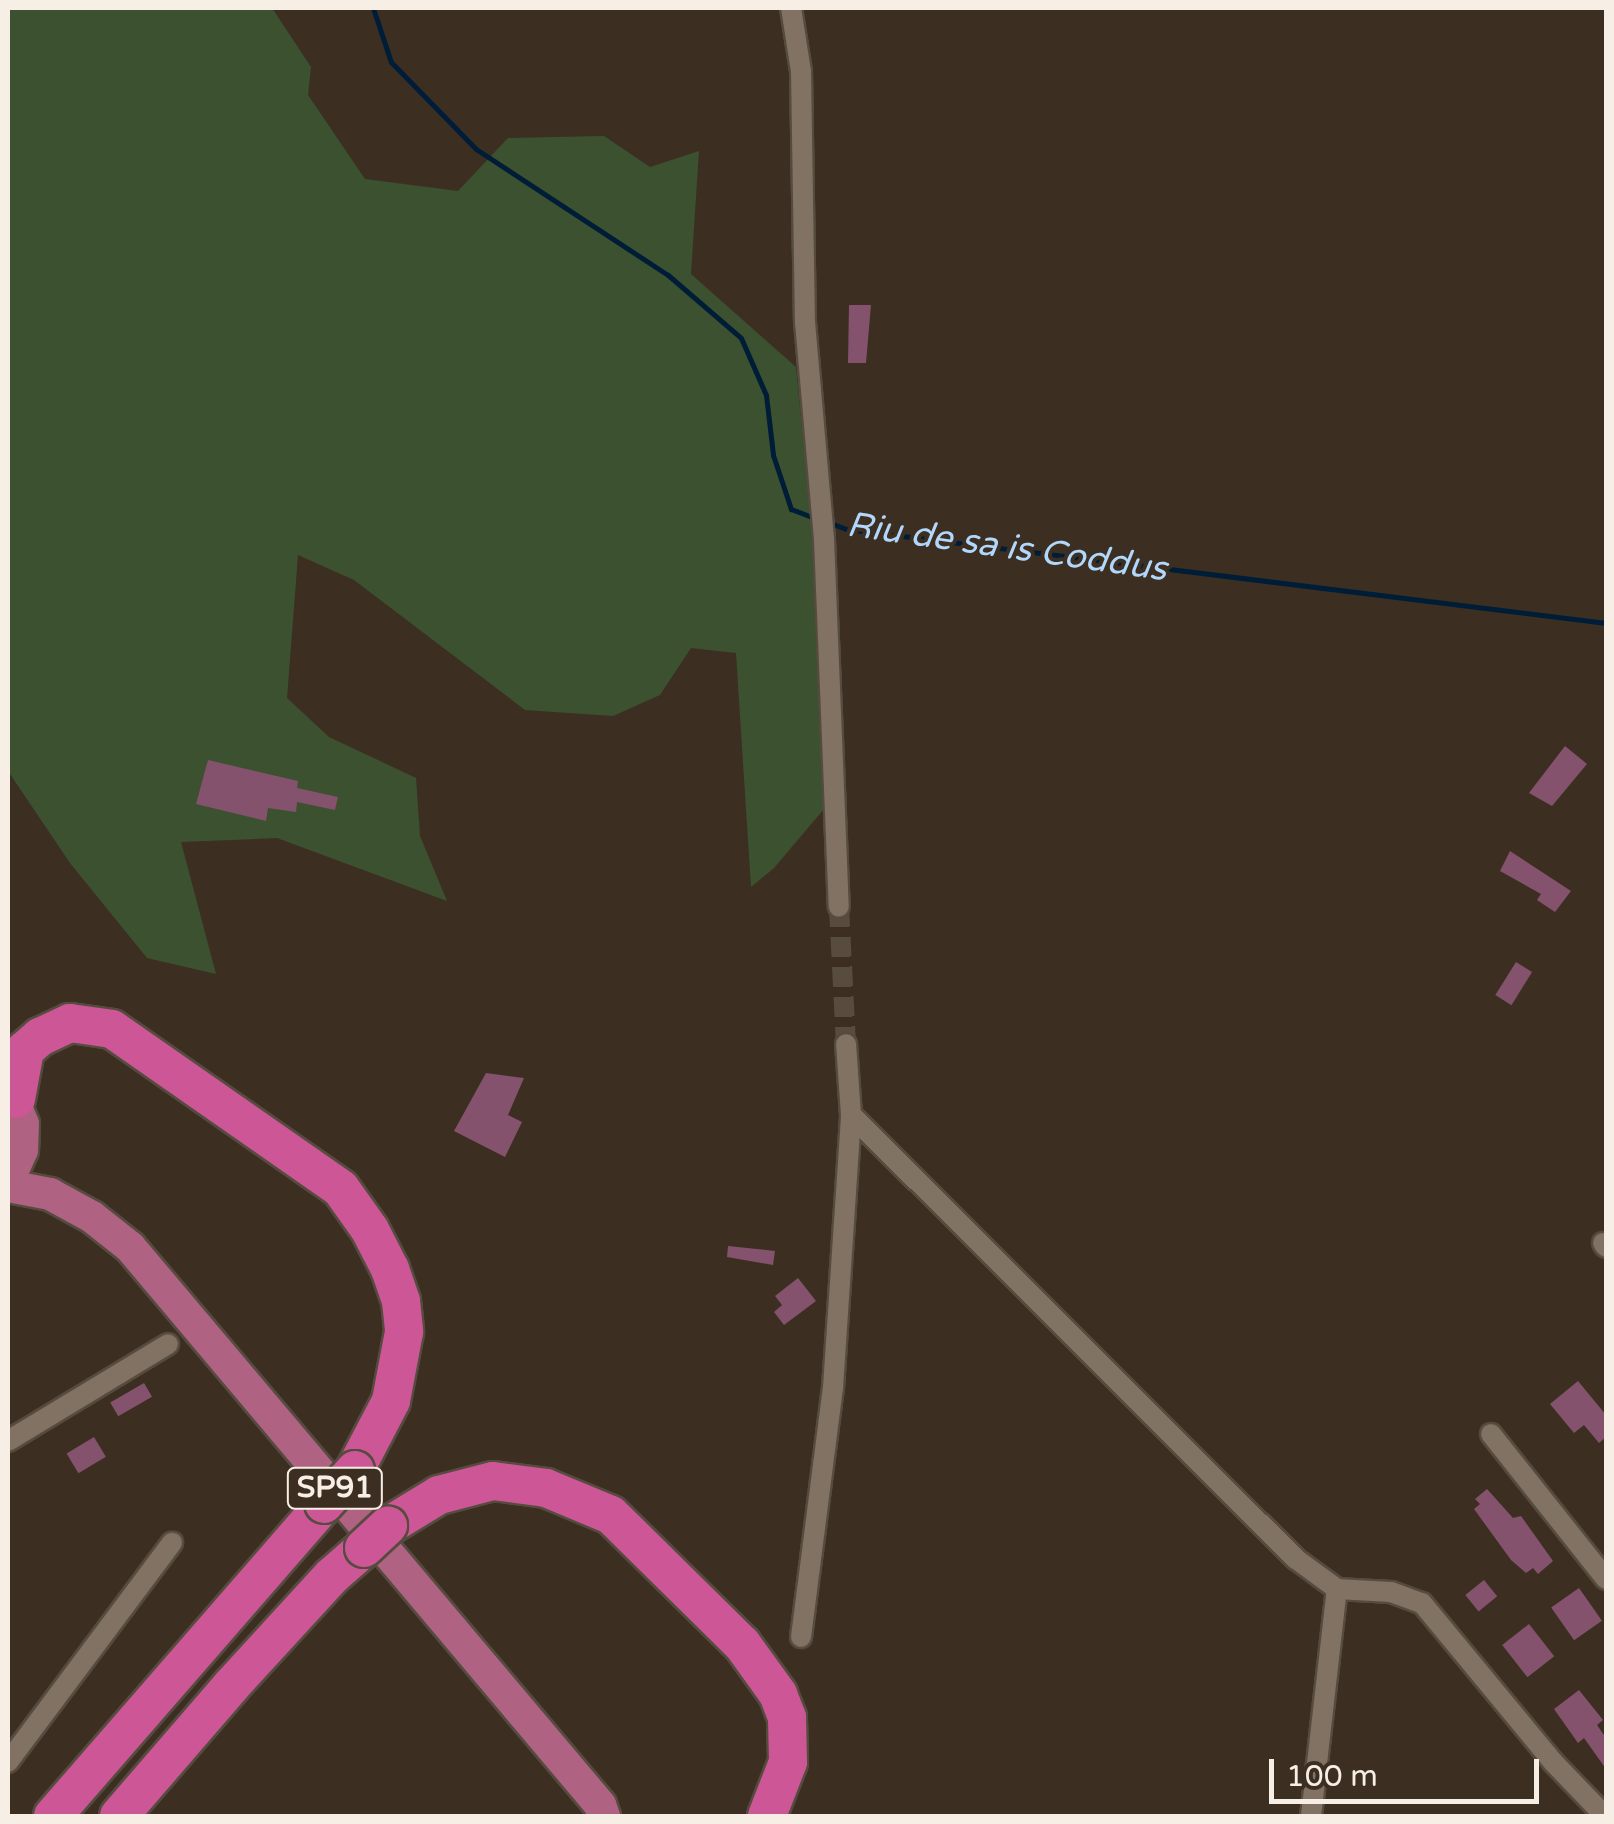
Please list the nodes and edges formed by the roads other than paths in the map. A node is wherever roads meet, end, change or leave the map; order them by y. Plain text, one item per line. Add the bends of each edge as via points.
1 (791, 8) edge
2 (839, 907) tunnel mouth
3 (846, 1044) tunnel mouth
4 (12, 1093) edge
5 (852, 1115) junction
6 (22, 1150) junction
7 (8, 1184) edge
8 (50, 1194) junction
9 (168, 1344) dead end
10 (1492, 1434) dead end
11 (8, 1441) edge
12 (172, 1543) dead end
13 (1606, 1579) edge
14 (1337, 1589) junction
15 (801, 1637) dead end
16 (8, 1762) edge
17 (611, 1813) edge
18 (52, 1816) edge
19 (119, 1816) edge
20 (767, 1816) edge
21 (1311, 1816) edge
22 (1605, 1816) edge

1 - 2 street via 801,71 805,322 822,520
3 - 5 street
4 - 6 main road, SP91 via 23,1124
4 - 18 highway, bridge via 25,1050 40,1037 70,1023 112,1030 341,1188 390,1269 404,1332 391,1401 359,1463
5 - 14 street via 1296,1559
5 - 15 street via 833,1388
6 - 7 main road, SP91
6 - 8 main road, SP91
7 - 8 main road, SP91
8 - 17 main road, SP91 via 130,1246
9 - 11 street
10 - 13 street
12 - 16 street
14 - 21 street
14 - 22 street via 1390,1592 1422,1603
19 - 20 highway via 332,1576 439,1496 493,1481 546,1488 611,1515 742,1644 787,1717 788,1762

